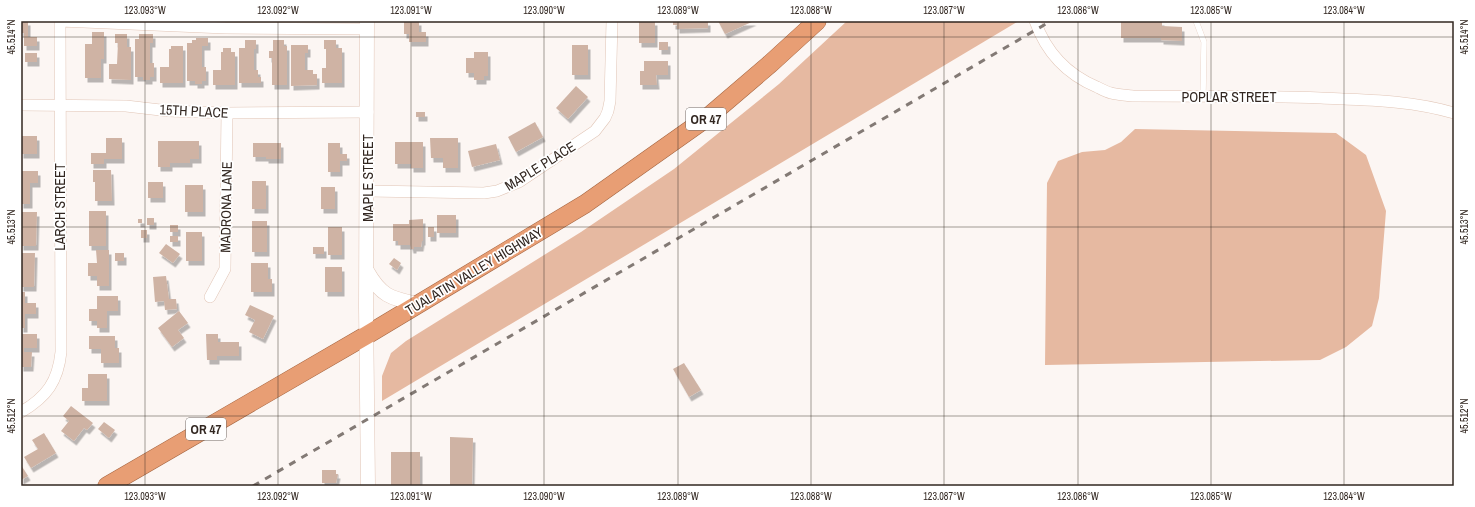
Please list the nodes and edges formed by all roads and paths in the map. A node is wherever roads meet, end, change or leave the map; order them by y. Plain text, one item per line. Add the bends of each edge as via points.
1 (60, 21) edge
2 (612, 21) edge
3 (817, 21) edge
4 (1035, 21) edge
5 (1196, 21) edge
6 (367, 25) edge
7 (1203, 96) junction
8 (21, 105) edge
9 (60, 105) junction
10 (368, 112) junction
11 (227, 113) junction
12 (1454, 113) edge
13 (368, 192) junction
14 (367, 270) junction
15 (210, 297) dead end
16 (417, 304) junction
17 (367, 335) junction
18 (21, 412) edge
19 (107, 486) edge
20 (368, 486) edge

1 - 6 street via 225,28
1 - 9 street, LARCH STREET
2 - 13 street, MAPLE PLACE via 610,101 605,118 595,131 519,182 497,192
3 - 16 highway, TUALATIN VALLEY HIGHWAY / OR 47 via 708,117 671,144 586,204
4 - 7 street, POPLAR STREET via 1042,39 1054,57 1071,73 1093,86 1111,93 1133,96
5 - 7 lane via 1204,42
6 - 10 street, MAPLE STREET
7 - 12 street, POPLAR STREET via 1383,100 1417,104
8 - 9 street, 15TH PLACE
9 - 11 street, 15TH PLACE via 126,106
9 - 18 street, LARCH STREET via 60,364 48,390
10 - 11 street, 15TH PLACE
10 - 13 street, MAPLE STREET
11 - 15 street, MADRONA LANE via 225,269
13 - 14 street, MAPLE STREET
14 - 16 street via 381,291 394,298
14 - 17 street, MAPLE STREET
16 - 17 highway, TUALATIN VALLEY HIGHWAY / OR 47
17 - 19 highway, TUALATIN VALLEY HIGHWAY / OR 47
17 - 20 street, MAPLE STREET

